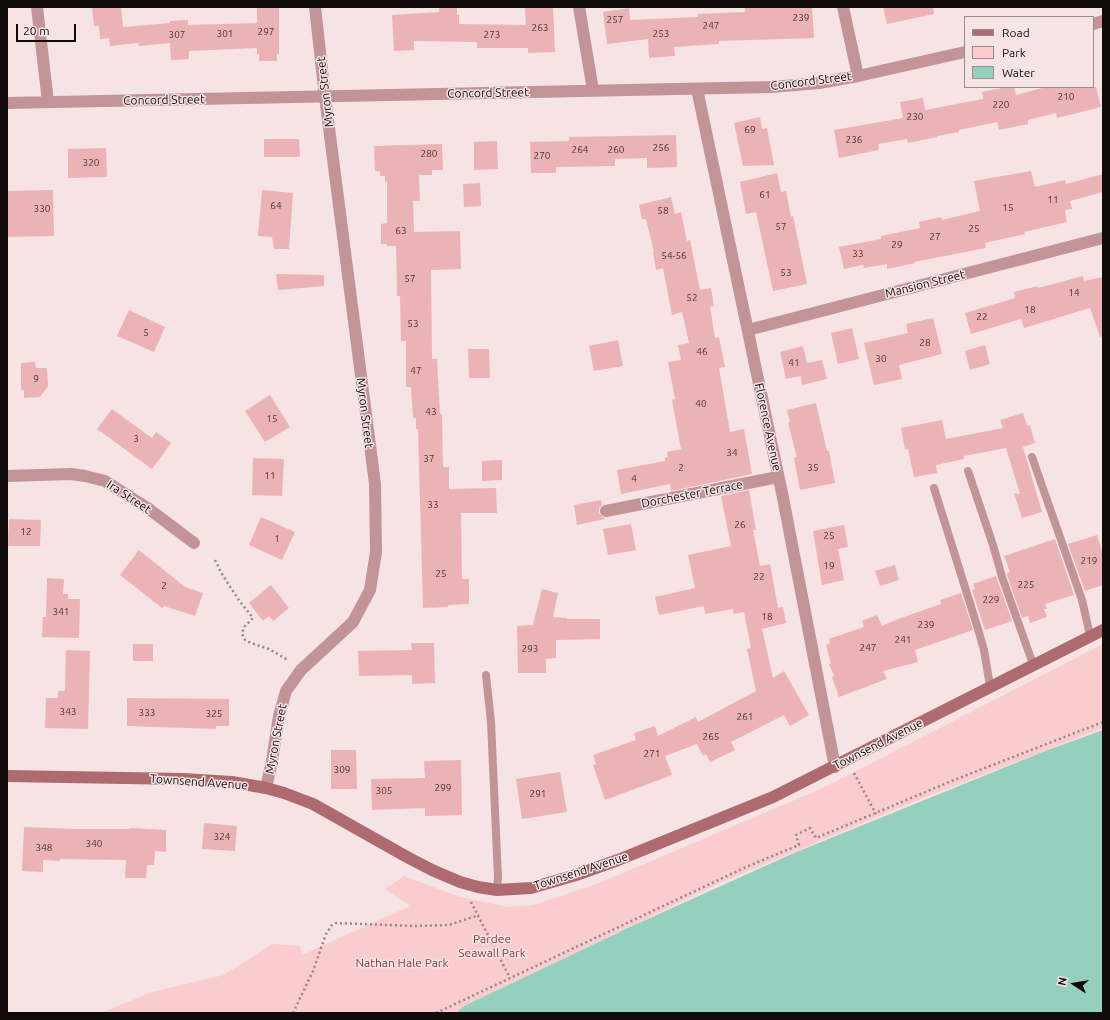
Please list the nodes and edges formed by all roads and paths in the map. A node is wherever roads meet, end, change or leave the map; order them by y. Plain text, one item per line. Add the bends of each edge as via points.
1 (37, 7) edge
2 (315, 7) edge
3 (579, 7) edge
4 (843, 7) edge
5 (964, 52) edge
6 (858, 76) junction
7 (697, 89) junction
8 (593, 90) junction
9 (325, 97) junction
10 (48, 102) junction
11 (7, 103) edge
12 (1103, 238) edge
13 (748, 330) junction
14 (1032, 457) dead end
15 (968, 471) dead end
16 (7, 476) edge
17 (778, 478) junction
18 (934, 488) dead end
19 (606, 511) dead end
20 (194, 543) dead end
21 (215, 560) dead end
22 (1103, 630) edge
23 (1090, 635) junction
24 (1033, 664) junction
25 (301, 670) junction
26 (486, 675) dead end
27 (990, 686) junction
28 (1103, 722) edge
29 (847, 760) junction
30 (835, 767) junction
31 (7, 776) edge
32 (266, 788) junction
33 (876, 814) junction
34 (460, 882) junction
35 (497, 890) junction
36 (479, 915) junction
37 (510, 978) junction
38 (293, 1013) edge
39 (436, 1013) edge

1 - 10 street
2 - 9 street, Myron Street
3 - 8 street
4 - 6 street
5 - 6 street, Concord Street
6 - 7 street, Concord Street via 772,87
7 - 8 street, Concord Street
7 - 13 street, Florence Avenue
8 - 9 street, Concord Street
9 - 10 street, Concord Street
9 - 25 street, Myron Street via 375,484 376,552 370,590 353,622
10 - 11 street, Concord Street
12 - 13 street, Mansion Street
13 - 17 street, Florence Avenue
14 - 23 lane via 1079,593
15 - 24 lane
16 - 20 street, Ira Street via 71,474 105,481 149,509
17 - 19 street, Dorchester Terrace
17 - 30 street, Florence Avenue
18 - 27 lane via 984,650
21 - 25 path via 238,599 254,618 244,627 242,634 246,640 289,660
22 - 23 main road, Townsend Avenue
23 - 24 main road, Townsend Avenue
24 - 27 main road, Townsend Avenue
25 - 32 street, Myron Street via 286,691
26 - 35 lane via 492,738
27 - 29 main road, Townsend Avenue
28 - 33 path via 954,780
29 - 30 main road, Townsend Avenue
29 - 33 path
30 - 35 main road, Townsend Avenue via 773,797 604,865 531,888
31 - 32 main road, Townsend Avenue via 183,779 232,782
32 - 34 main road, Townsend Avenue via 313,804 407,857
33 - 37 path via 816,838 810,828 796,835 799,845
34 - 35 main road, Townsend Avenue
34 - 36 path
36 - 37 path
36 - 38 path via 448,925 332,925
37 - 39 path

